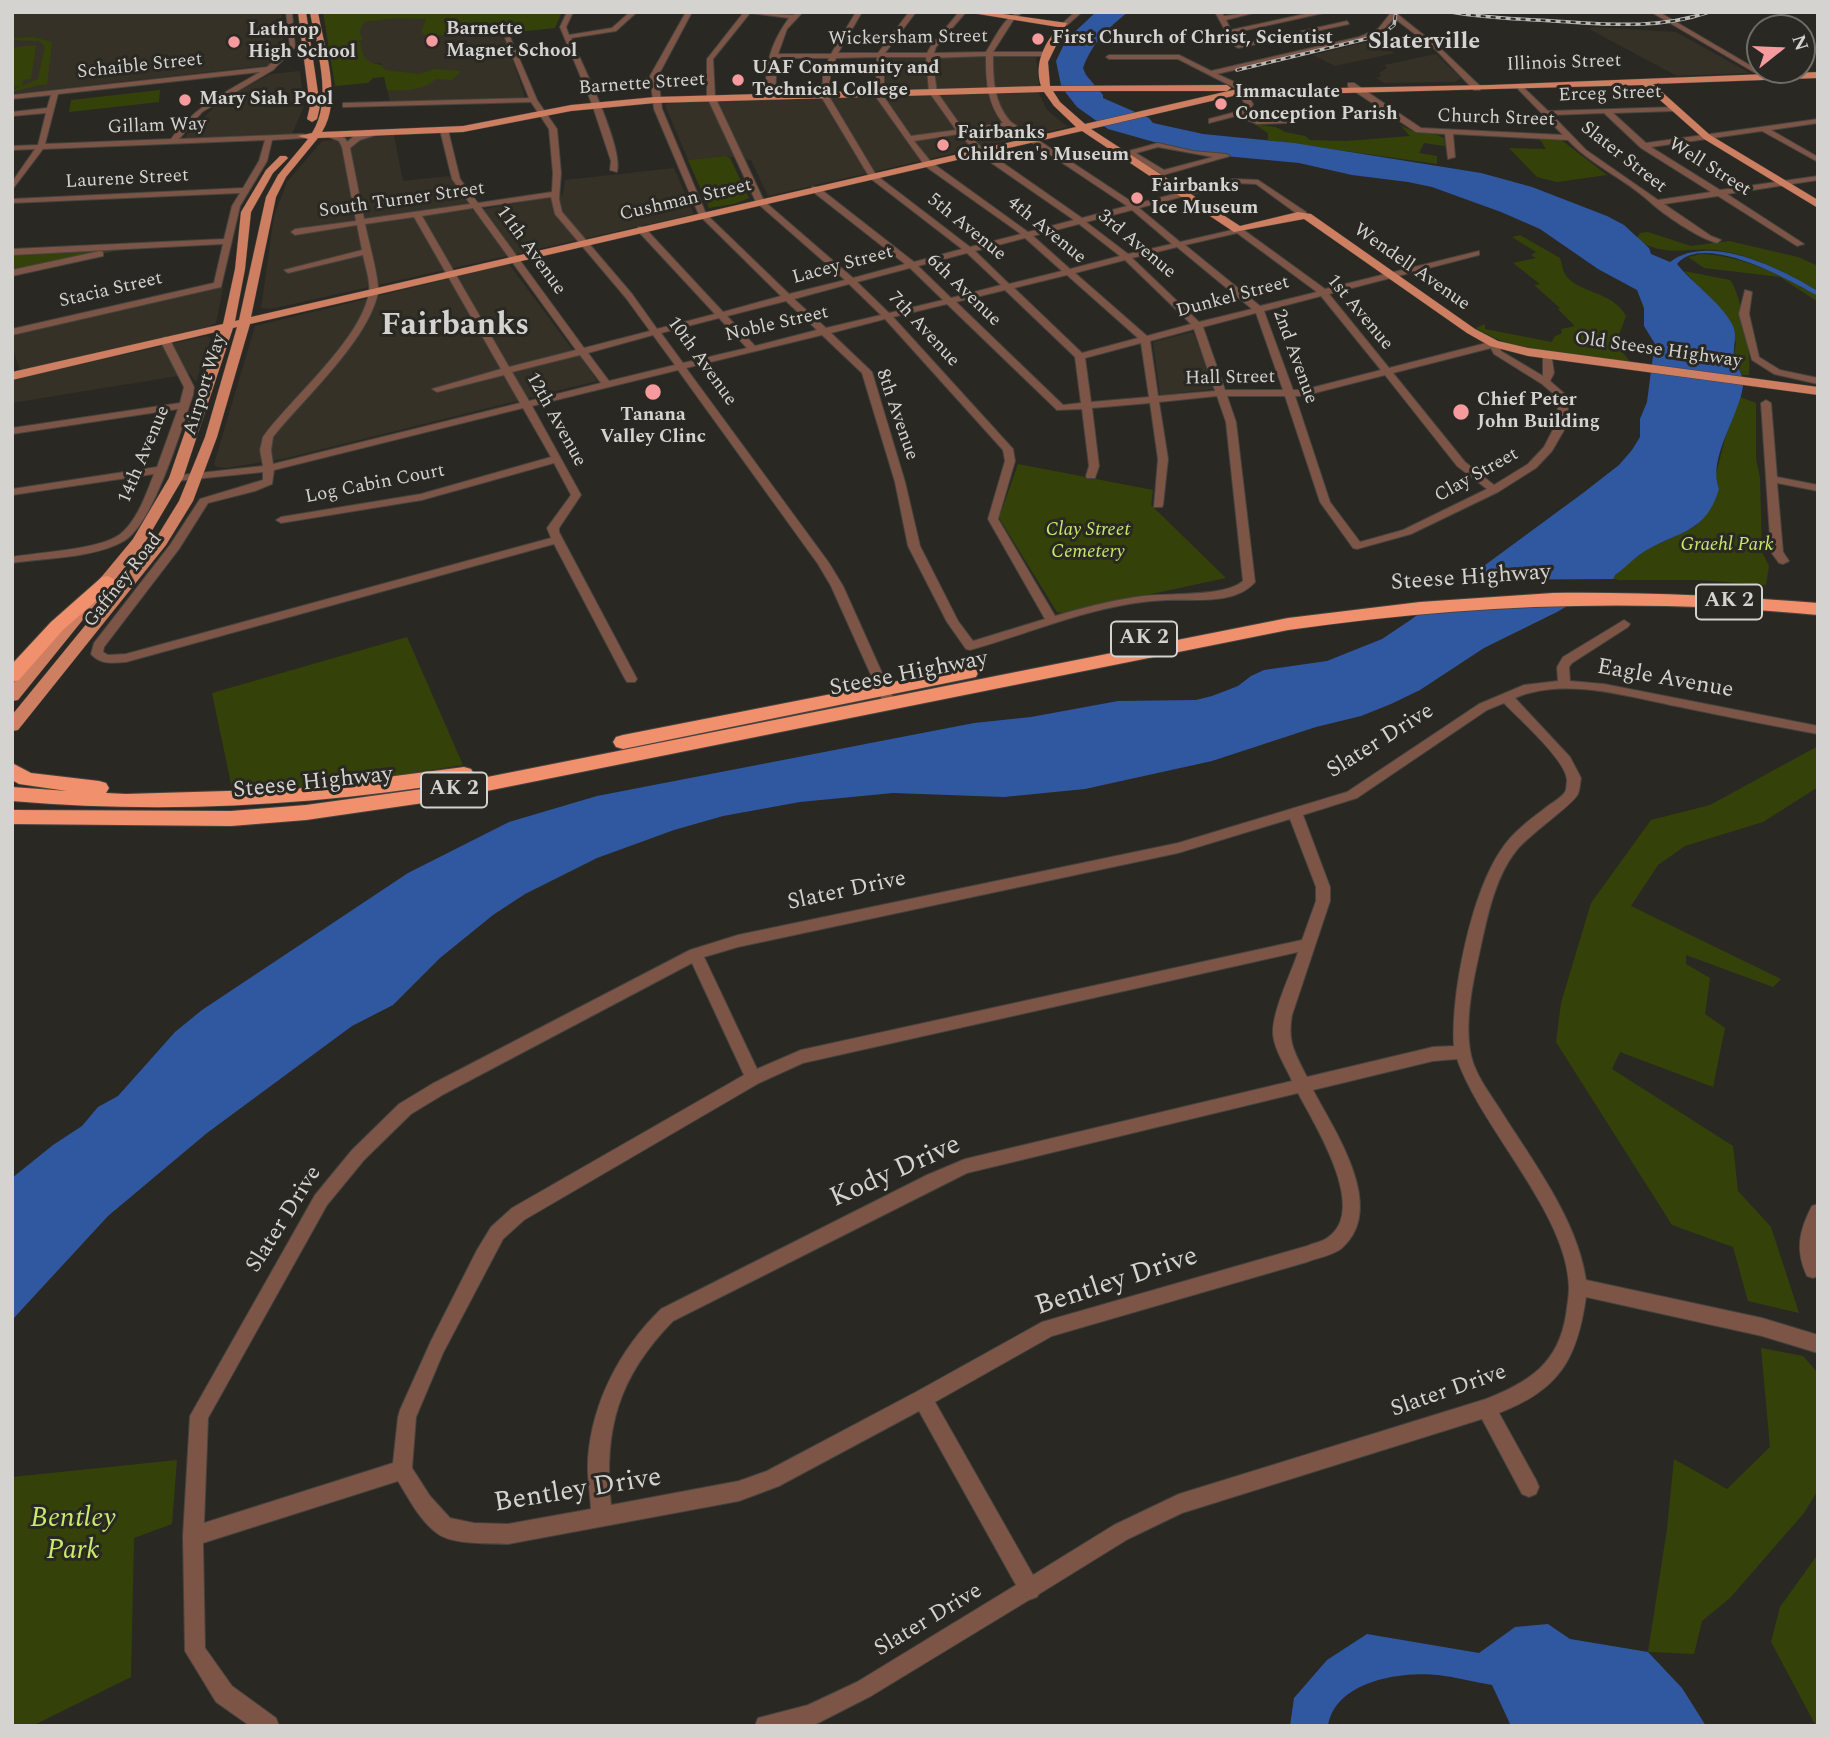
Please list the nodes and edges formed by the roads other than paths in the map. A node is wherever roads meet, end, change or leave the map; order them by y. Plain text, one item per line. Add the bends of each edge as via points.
1 (289, 12) edge
2 (302, 12) edge
3 (314, 12) edge
4 (569, 12) edge
5 (634, 12) edge
6 (689, 12) edge
7 (750, 12) edge
8 (859, 12) edge
9 (913, 12) edge
10 (963, 12) edge
11 (970, 12) edge
12 (1079, 12) edge
13 (1254, 12) edge
14 (1325, 12) edge
15 (1380, 12) edge
16 (1654, 12) edge
17 (1392, 13) edge
18 (797, 14) edge
19 (1016, 15) edge
20 (1219, 16) edge
21 (1347, 23) dead end
22 (1064, 25) junction
23 (1380, 30) junction
24 (1228, 32) junction
25 (566, 37) junction
26 (508, 38) dead end
27 (929, 53) junction
28 (989, 53) junction
29 (881, 54) junction
30 (1044, 54) junction
31 (834, 55) junction
32 (772, 56) junction
33 (1254, 56) dead end
34 (1109, 57) dead end
35 (1265, 61) junction
36 (1746, 65) edge
37 (271, 69) junction
38 (1210, 73) junction
39 (1746, 78) edge
40 (1642, 81) junction
41 (1476, 86) junction
42 (1211, 87) junction
43 (1521, 87) junction
44 (1354, 88) junction
45 (1046, 89) junction
46 (991, 90) junction
47 (1240, 90) junction
48 (55, 92) junction
49 (933, 92) junction
50 (880, 93) junction
51 (825, 94) junction
52 (771, 96) junction
53 (12, 97) edge
54 (711, 97) junction
55 (533, 100) junction
56 (655, 100) junction
57 (596, 104) junction
58 (346, 105) dead end
59 (1674, 108) junction
60 (50, 110) junction
61 (1606, 111) junction
62 (544, 113) junction
63 (1547, 113) junction
64 (12, 114) edge
65 (1236, 114) junction
66 (1212, 121) dead end
67 (1288, 121) dead end
68 (1818, 121) edge
69 (1008, 124) junction
70 (1087, 127) junction
71 (1764, 129) junction
72 (444, 130) junction
73 (962, 132) junction
74 (379, 133) junction
75 (1449, 133) junction
76 (332, 135) junction
77 (308, 136) junction
78 (1707, 137) junction
79 (269, 138) junction
80 (1569, 138) junction
81 (909, 139) junction
82 (1031, 140) junction
83 (173, 142) junction
84 (1158, 145) joint
85 (1644, 146) junction
86 (41, 147) junction
87 (346, 147) junction
88 (12, 148) edge
89 (980, 151) junction
90 (1451, 157) dead end
91 (1818, 160) edge
92 (928, 163) junction
93 (614, 170) dead end
94 (873, 176) junction
95 (1818, 178) edge
96 (1258, 182) joint
97 (1782, 183) junction
98 (12, 188) edge
99 (815, 189) junction
100 (243, 190) junction
101 (1719, 192) junction
102 (1186, 193) junction
103 (555, 194) junction
104 (12, 201) edge
105 (760, 202) junction
106 (1654, 203) junction
107 (1818, 205) edge
108 (476, 206) junction
109 (1133, 207) junction
110 (1303, 214) junction
111 (703, 215) junction
112 (418, 216) junction
113 (1280, 220) junction
114 (1080, 221) junction
115 (359, 223) junction
116 (1324, 228) junction
117 (641, 229) junction
118 (1238, 230) junction
119 (295, 232) dead end
120 (1026, 236) junction
121 (1717, 240) dead end
122 (226, 241) junction
123 (583, 243) junction
124 (1801, 244) dead end
125 (1181, 245) junction
126 (139, 246) junction
127 (970, 251) junction
128 (12, 252) edge
129 (366, 252) junction
130 (1476, 253) dead end
131 (1127, 258) junction
132 (514, 259) junction
133 (912, 265) junction
134 (288, 270) dead end
135 (1070, 272) junction
136 (12, 273) edge
137 (452, 274) junction
138 (1389, 275) junction
139 (851, 281) junction
140 (1009, 287) junction
141 (374, 291) junction
142 (1323, 292) junction
143 (1748, 292) dead end
144 (791, 298) junction
145 (950, 302) junction
146 (1259, 310) junction
147 (723, 315) junction
148 (887, 316) junction
149 (245, 322) junction
150 (228, 326) junction
151 (1198, 326) junction
152 (12, 332) edge
153 (825, 332) junction
154 (656, 333) junction
155 (165, 340) junction
156 (1145, 340) junction
157 (1494, 344) junction
158 (753, 349) junction
159 (583, 351) junction
160 (1548, 355) junction
161 (1080, 356) junction
162 (681, 366) junction
163 (508, 371) junction
164 (13, 373) edge
165 (1387, 373) junction
166 (1818, 380) edge
167 (1545, 382) junction
168 (606, 384) junction
169 (437, 388) dead end
170 (1818, 391) edge
171 (1222, 394) junction
172 (1290, 395) junction
173 (1154, 399) junction
174 (1766, 403) dead end
175 (184, 405) junction
176 (526, 405) junction
177 (1087, 407) junction
178 (12, 431) edge
179 (555, 459) junction
180 (267, 468) junction
181 (160, 470) junction
182 (1091, 476) dead end
183 (197, 477) junction
184 (176, 478) junction
185 (1772, 479) junction
186 (1818, 488) edge
187 (1494, 489) junction
188 (12, 492) edge
189 (1157, 505) dead end
190 (281, 520) dead end
191 (557, 540) junction
192 (1357, 546) joint
193 (12, 560) edge
194 (1783, 561) dead end
195 (108, 581) junction
196 (1647, 593) junction
197 (1818, 597) edge
198 (1818, 609) edge
199 (1052, 620) junction
200 (1625, 624) dead end
201 (12, 676) edge
202 (631, 679) dead end
203 (1564, 685) junction
204 (12, 696) edge
205 (886, 696) junction
206 (1505, 696) junction
207 (12, 726) edge
208 (1818, 730) edge
209 (12, 770) edge
210 (12, 794) edge
211 (258, 808) junction
212 (1295, 813) junction
213 (12, 817) edge
214 (12, 828) edge
215 (1309, 944) junction
216 (695, 954) junction
217 (1462, 1052) junction
218 (753, 1077) junction
219 (1303, 1086) junction
220 (1818, 1212) edge
221 (1813, 1270) dead end
222 (1578, 1286) junction
223 (1818, 1344) edge
224 (922, 1399) junction
225 (1486, 1408) junction
226 (402, 1470) junction
227 (1529, 1487) dead end
228 (602, 1518) junction
229 (193, 1536) junction
230 (1030, 1590) junction
231 (268, 1726) edge
232 (766, 1726) edge

1 - 37 street via 293,47
2 - 77 main road, Airport Way via 315,106
3 - 77 main road, Airport Way via 327,107 321,126
4 - 25 street via 563,27
5 - 25 street via 614,30
6 - 56 street, 8th Avenue via 654,76
7 - 18 street
7 - 54 street, 7th Avenue via 710,59
8 - 31 street
9 - 29 street
10 - 27 street
11 - 19 main road
12 - 22 street
13 - 20 street
14 - 24 street
15 - 23 street
16 - 36 street
17 - 23 street
17 - 41 street
18 - 32 street
19 - 22 main road
19 - 28 street
20 - 24 street
21 - 24 street via 1241,48
22 - 30 main road
23 - 35 street via 1361,39
25 - 57 street
26 - 55 street, 10th Avenue
27 - 28 street, Wickersham Street
27 - 29 street, Wickersham Street
27 - 49 street
28 - 30 street, Wickersham Street
28 - 46 street, 2nd Avenue
29 - 31 street, Wickersham Street
29 - 50 street
30 - 45 main road
31 - 32 street, Wickersham Street
31 - 51 street
32 - 52 street
33 - 35 street
34 - 38 street via 1180,57
35 - 38 street
37 - 48 street, Schaible Street
37 - 83 street via 208,104 186,122
38 - 42 main road via 1216,83
38 - 47 street
39 - 40 main road, Illinois Street
40 - 41 main road, Illinois Street
40 - 43 main road, Illinois Street
40 - 59 main road
41 - 43 main road, Illinois Street
41 - 44 main road, Illinois Street
42 - 45 main road, Barnette Street
42 - 47 main road, Barnette Street
43 - 63 street, Slater Street
44 - 47 main road, Illinois Street
44 - 75 street, Church Street via 1413,128
45 - 46 main road, Barnette Street
45 - 70 main road, 1st Avenue via 1060,108
46 - 49 main road, Barnette Street
46 - 69 street, 2nd Avenue
47 - 65 street via 1248,108
47 - 70 main road, Cushman Street
48 - 53 street, Schaible Street
48 - 60 street
49 - 50 main road, Barnette Street
49 - 73 street, 3rd Avenue
50 - 51 main road, Barnette Street
50 - 81 street, 4th Avenue
51 - 52 main road, Barnette Street
51 - 94 street, 5th Avenue
52 - 54 main road, Barnette Street
54 - 56 main road, Barnette Street
54 - 105 street, 7th Avenue
55 - 58 street
55 - 62 street, 10th Avenue
56 - 57 main road, Barnette Street
56 - 111 street, 8th Avenue
57 - 62 main road, Barnette Street
57 - 93 street
59 - 61 street, Erceg Street
59 - 78 main road
60 - 64 street
60 - 86 street
61 - 63 street, Erceg Street
61 - 85 street, Well Street
62 - 72 main road, Barnette Street
62 - 103 street, 10th Avenue via 553,129
63 - 80 street, Slater Street
65 - 66 street
65 - 67 street via 1257,122
68 - 71 street
69 - 73 street
69 - 82 street, 2nd Avenue
70 - 82 main road, Cushman Street
70 - 102 main road, 1st Avenue
71 - 78 street
71 - 91 street
72 - 74 main road, Barnette Street
72 - 108 street, 11th Avenue via 456,179
73 - 81 street
73 - 89 street, 3rd Avenue
74 - 76 main road, Barnette Street
74 - 87 street via 357,138
75 - 80 street, Church Street
75 - 90 street
76 - 77 main road, Barnette Street
76 - 87 street
77 - 79 street, Gillam Way
77 - 149 main road, Airport Way via 275,187 265,216
77 - 150 main road, Airport Way via 269,172 246,212
78 - 85 street
78 - 97 main road
79 - 83 street, Gillam Way
79 - 100 street via 263,161
80 - 106 street, Slater Street
81 - 92 street, 4th Avenue
82 - 89 main road, Cushman Street
82 - 109 street, 2nd Avenue
83 - 86 street, Gillam Way
84 - 84 street via 1193,153 1226,156 1163,173 1129,152
85 - 101 street, Well Street
86 - 88 street, Gillam Way
86 - 98 street
87 - 115 street
89 - 92 main road, Cushman Street
89 - 114 street, 3rd Avenue
92 - 94 main road, Cushman Street
92 - 120 street, 4th Avenue
94 - 99 main road, Cushman Street
94 - 127 street, 5th Avenue
95 - 97 street
96 - 102 street, Lacey Street via 1240,180
96 - 110 street, Wendell Avenue
97 - 101 street
97 - 107 main road
99 - 105 main road, Cushman Street
99 - 133 street, 6th Avenue
100 - 104 street, Laurene Street
100 - 122 street
101 - 106 street
101 - 124 street, Well Street
102 - 109 street, Lacey Street
102 - 118 main road, 1st Avenue
103 - 108 street, South Turner Street
103 - 123 street, 10th Avenue via 558,212
105 - 111 main road, Cushman Street
105 - 139 street, 7th Avenue
106 - 121 street, Slater Street
108 - 112 street, South Turner Street
108 - 132 street, 11th Avenue
109 - 114 street, Lacey Street
109 - 125 street, 2nd Avenue
110 - 113 main road, Noble Street
110 - 116 main road, Wendell Avenue
111 - 117 main road, Cushman Street
111 - 144 street, 8th Avenue
112 - 115 street, South Turner Street
112 - 137 street, 12th Avenue
113 - 116 main road
113 - 118 main road, Noble Street
114 - 120 street, Lacey Street
114 - 131 street, 3rd Avenue
115 - 119 street, South Turner Street
115 - 129 street
116 - 138 main road, Wendell Avenue
117 - 123 main road, Cushman Street
117 - 147 street
118 - 125 street, Noble Street
118 - 142 street, 1st Avenue
120 - 127 street, Lacey Street
120 - 135 street, 4th Avenue
122 - 126 street
122 - 152 street, Stacia Street via 218,285
123 - 132 main road, Cushman Street
123 - 154 street, 10th Avenue
125 - 131 street, Noble Street
125 - 146 street, 2nd Avenue
126 - 128 street
126 - 136 street
127 - 133 street, Lacey Street
127 - 140 street, 5th Avenue
129 - 134 street
129 - 141 street
130 - 138 street, Dunkel Street
131 - 135 street, Noble Street
131 - 151 street, 3rd Avenue
132 - 137 main road, Cushman Street
132 - 159 street, 11th Avenue
133 - 139 street, Lacey Street
133 - 145 street, 6th Avenue
135 - 140 street, Noble Street
135 - 156 street, 4th Avenue
137 - 141 main road, Cushman Street
137 - 163 street, 12th Avenue
138 - 142 street, Dunkel Street
138 - 157 main road, Wendell Avenue
139 - 144 street, Lacey Street
139 - 148 street, 7th Avenue
140 - 145 street, Noble Street
140 - 161 street, 5th Avenue
141 - 149 main road, Cushman Street
141 - 180 street via 353,334 268,437
142 - 146 street, Dunkel Street
142 - 165 street, 1st Avenue
143 - 166 street via 1744,314 1755,358 1777,372
144 - 147 street, Lacey Street
144 - 153 street, 8th Avenue
145 - 148 street, Noble Street
145 - 177 street, 6th Avenue via 1056,406
146 - 151 street, Dunkel Street
146 - 172 street, 2nd Avenue
147 - 154 street, Lacey Street
147 - 158 street
148 - 153 street, Noble Street
148 - 199 street, 7th Avenue via 1008,449 1010,461 993,519
149 - 150 main road, Cushman Street
149 - 183 main road, Airport Way
150 - 155 main road, Cushman Street
150 - 184 main road, Airport Way
151 - 156 street, Dunkel Street
151 - 171 street, 3rd Avenue
153 - 158 street, Noble Street
153 - 199 street, 8th Avenue via 867,372 914,545 970,646
154 - 159 street, Lacey Street
154 - 162 street, 10th Avenue
155 - 164 main road, Cushman Street
155 - 175 street, 14th Avenue via 189,387
156 - 161 street, Dunkel Street
156 - 173 street
157 - 160 main road, Old Steese Highway
157 - 165 street, Hall Street
157 - 167 street, Wendell Avenue via 1497,352
158 - 162 street, Noble Street
159 - 163 street, Lacey Street
159 - 168 street, 11th Avenue
160 - 167 street
160 - 170 main road, Old Steese Highway
161 - 177 street
162 - 168 street, Noble Street
162 - 205 street, 10th Avenue via 823,563
163 - 169 street, Lacey Street
163 - 176 street, 12th Avenue
165 - 172 street, Hall Street
165 - 187 street, 1st Avenue via 1461,464
167 - 187 street, Clay Street via 1561,395 1564,418 1560,428 1537,462
168 - 176 street, Noble Street
171 - 172 street, Hall Street
171 - 173 street, Hall Street
171 - 199 street, 3rd Avenue via 1231,422 1249,582 1239,591 1224,594 1155,597
172 - 192 street, 2nd Avenue via 1325,502
173 - 177 street, Hall Street
173 - 189 street via 1163,459
174 - 185 street
175 - 178 street
175 - 181 street, 14th Avenue
176 - 179 street, 12th Avenue
176 - 180 street, Noble Street
177 - 182 street via 1094,466
179 - 190 street, Log Cabin Court via 422,497
179 - 191 street, 12th Avenue via 576,495 553,528
180 - 183 street, Noble Street
180 - 191 street, Gaffney Road via 270,478 262,486 204,502 98,646 100,657 114,660 140,655
181 - 188 street
181 - 193 street, 14th Avenue via 135,521 118,539
183 - 184 street, Noble Street
183 - 207 main road, Airport Way via 161,542
184 - 195 main road, Airport Way via 139,541
185 - 186 street
185 - 194 street via 1777,552
187 - 192 street, Clay Street via 1407,532
191 - 202 street
195 - 201 highway
195 - 204 main road, Airport Way
196 - 197 highway, Steese Highway / AK 2
196 - 198 highway, Steese Highway / AK 2
196 - 205 highway, Steese Highway / AK 2 via 1402,603
200 - 203 street via 1567,660
203 - 206 street, Eagle Avenue via 1528,688
203 - 208 street, Eagle Avenue via 1604,688
205 - 211 highway, Steese Highway / AK 2 via 437,794
206 - 212 street, Slater Drive via 1352,794
206 - 217 street, Slater Drive via 1565,760 1574,778 1572,794 1522,835 1491,881 1462,997
209 - 211 highway via 26,779
210 - 211 highway, Steese Highway / AK 2
211 - 213 highway, Steese Highway / AK 2 via 155,820
211 - 214 highway via 161,827
212 - 215 street, Bentley Drive via 1322,887 1323,901
212 - 216 street, Slater Drive via 1137,858 750,938
215 - 218 street via 825,1050
215 - 219 street, Bentley Drive via 1281,1034
216 - 218 street
216 - 229 street, Slater Drive via 438,1089 405,1109 358,1156 321,1200 200,1416
217 - 219 street, Kody Drive via 1433,1054
217 - 222 street, Slater Drive via 1473,1081 1569,1247
218 - 226 street via 528,1208 498,1233 482,1256 407,1417
219 - 224 street, Bentley Drive via 1348,1176 1351,1216 1335,1242 1048,1328
219 - 228 street, Kody Drive via 965,1166 667,1315 634,1353 602,1429 598,1461
220 - 221 street via 1807,1232
222 - 223 street
222 - 225 street, Slater Drive via 1573,1326 1560,1357 1526,1392
224 - 228 street, Bentley Drive via 772,1479 739,1491
224 - 230 street
225 - 227 street
225 - 230 street, Slater Drive via 1180,1504 1121,1532
226 - 228 street, Bentley Drive via 445,1527 474,1534 508,1534
226 - 229 street
229 - 231 street, Slater Drive via 195,1651 223,1694
230 - 232 street, Slater Drive via 864,1689 810,1715

